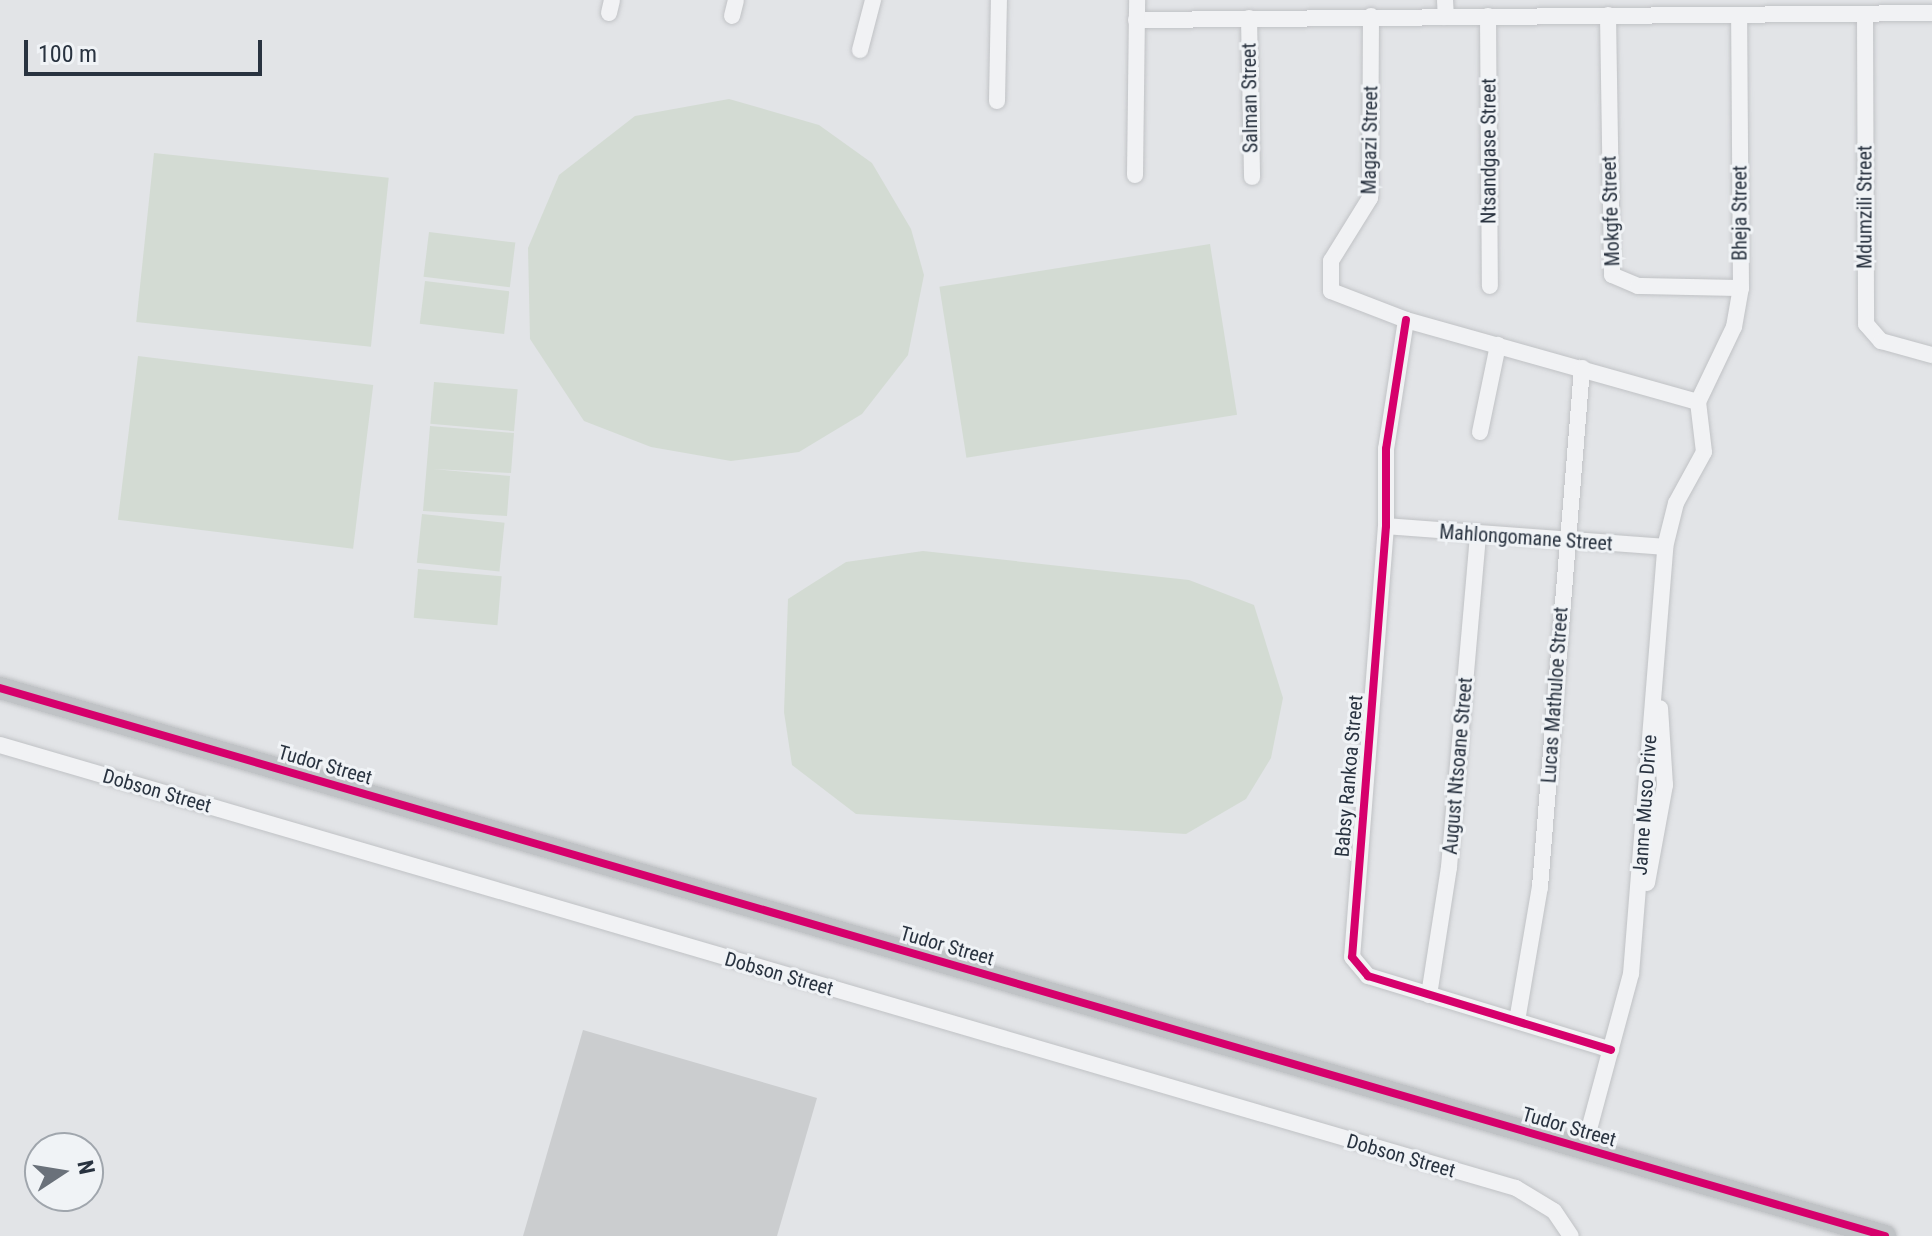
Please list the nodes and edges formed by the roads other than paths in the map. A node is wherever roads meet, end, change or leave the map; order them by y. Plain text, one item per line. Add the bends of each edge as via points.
1 (873, 0) edge
2 (999, 0) edge
3 (1137, 0) edge
4 (1691, 7) edge
5 (1807, 7) edge
6 (1446, 8) edge
7 (1570, 8) edge
8 (1929, 8) edge
9 (1865, 14) junction
10 (1608, 15) junction
11 (1739, 15) junction
12 (1371, 16) junction
13 (1488, 16) junction
14 (1249, 18) junction
15 (1136, 20) junction
16 (860, 50) dead end
17 (997, 101) dead end
18 (1135, 175) dead end
19 (1252, 177) dead end
20 (1490, 286) dead end
21 (1741, 288) junction
22 (1406, 320) junction
23 (1498, 345) junction
24 (1932, 355) edge
25 (1582, 368) junction
26 (1698, 402) junction
27 (1480, 432) dead end
28 (1386, 526) junction
29 (1478, 537) junction
30 (1567, 541) junction
31 (1665, 547) junction
32 (0, 688) edge
33 (0, 745) edge
34 (1429, 995) junction
35 (1517, 1021) junction
36 (1611, 1050) junction
37 (1584, 1148) junction
38 (1571, 1236) edge
39 (1885, 1236) edge

1 - 16 street
2 - 17 street
3 - 15 street
4 - 10 street
4 - 11 street
5 - 9 street
5 - 11 street
6 - 12 street
6 - 13 street
7 - 10 street
7 - 13 street
8 - 9 street
9 - 24 street, Mdumzili Street via 1866,324 1881,341
10 - 21 street, Mokgfe Street via 1612,275 1638,286
11 - 21 street, Bheja Street
12 - 14 street
12 - 22 street, Magazi Street via 1370,198 1331,261 1328,283 1336,297
13 - 20 street, Ntsandgase Street
14 - 15 street
14 - 19 street, Salman Street
15 - 18 street
21 - 26 street, Bheja Street via 1734,327
22 - 23 street
22 - 28 street, Babsy Rankoa Street via 1388,424
23 - 25 street
23 - 27 street
25 - 26 street
25 - 30 street, Lucas Mathuloe Street
26 - 31 street, Janne Muso Drive via 1704,452 1676,503
28 - 29 street, Mahlongomane Street
28 - 34 street, Babsy Rankoa Street via 1352,957 1368,976
29 - 30 street, Mahlongomane Street
29 - 34 street, August Ntsoane Street via 1446,895
30 - 31 street, Mahlongomane Street
30 - 35 street, Lucas Mathuloe Street via 1540,887
31 - 36 street, Janne Muso Drive via 1655,675 1665,785
32 - 37 street, Tudor Street
33 - 38 street, Dobson Street via 1516,1188 1554,1211
34 - 35 street, Babsy Rankoa Street
35 - 36 street, Babsy Rankoa Street
36 - 37 street, Janne Muso Drive
37 - 39 street, Tudor Street

